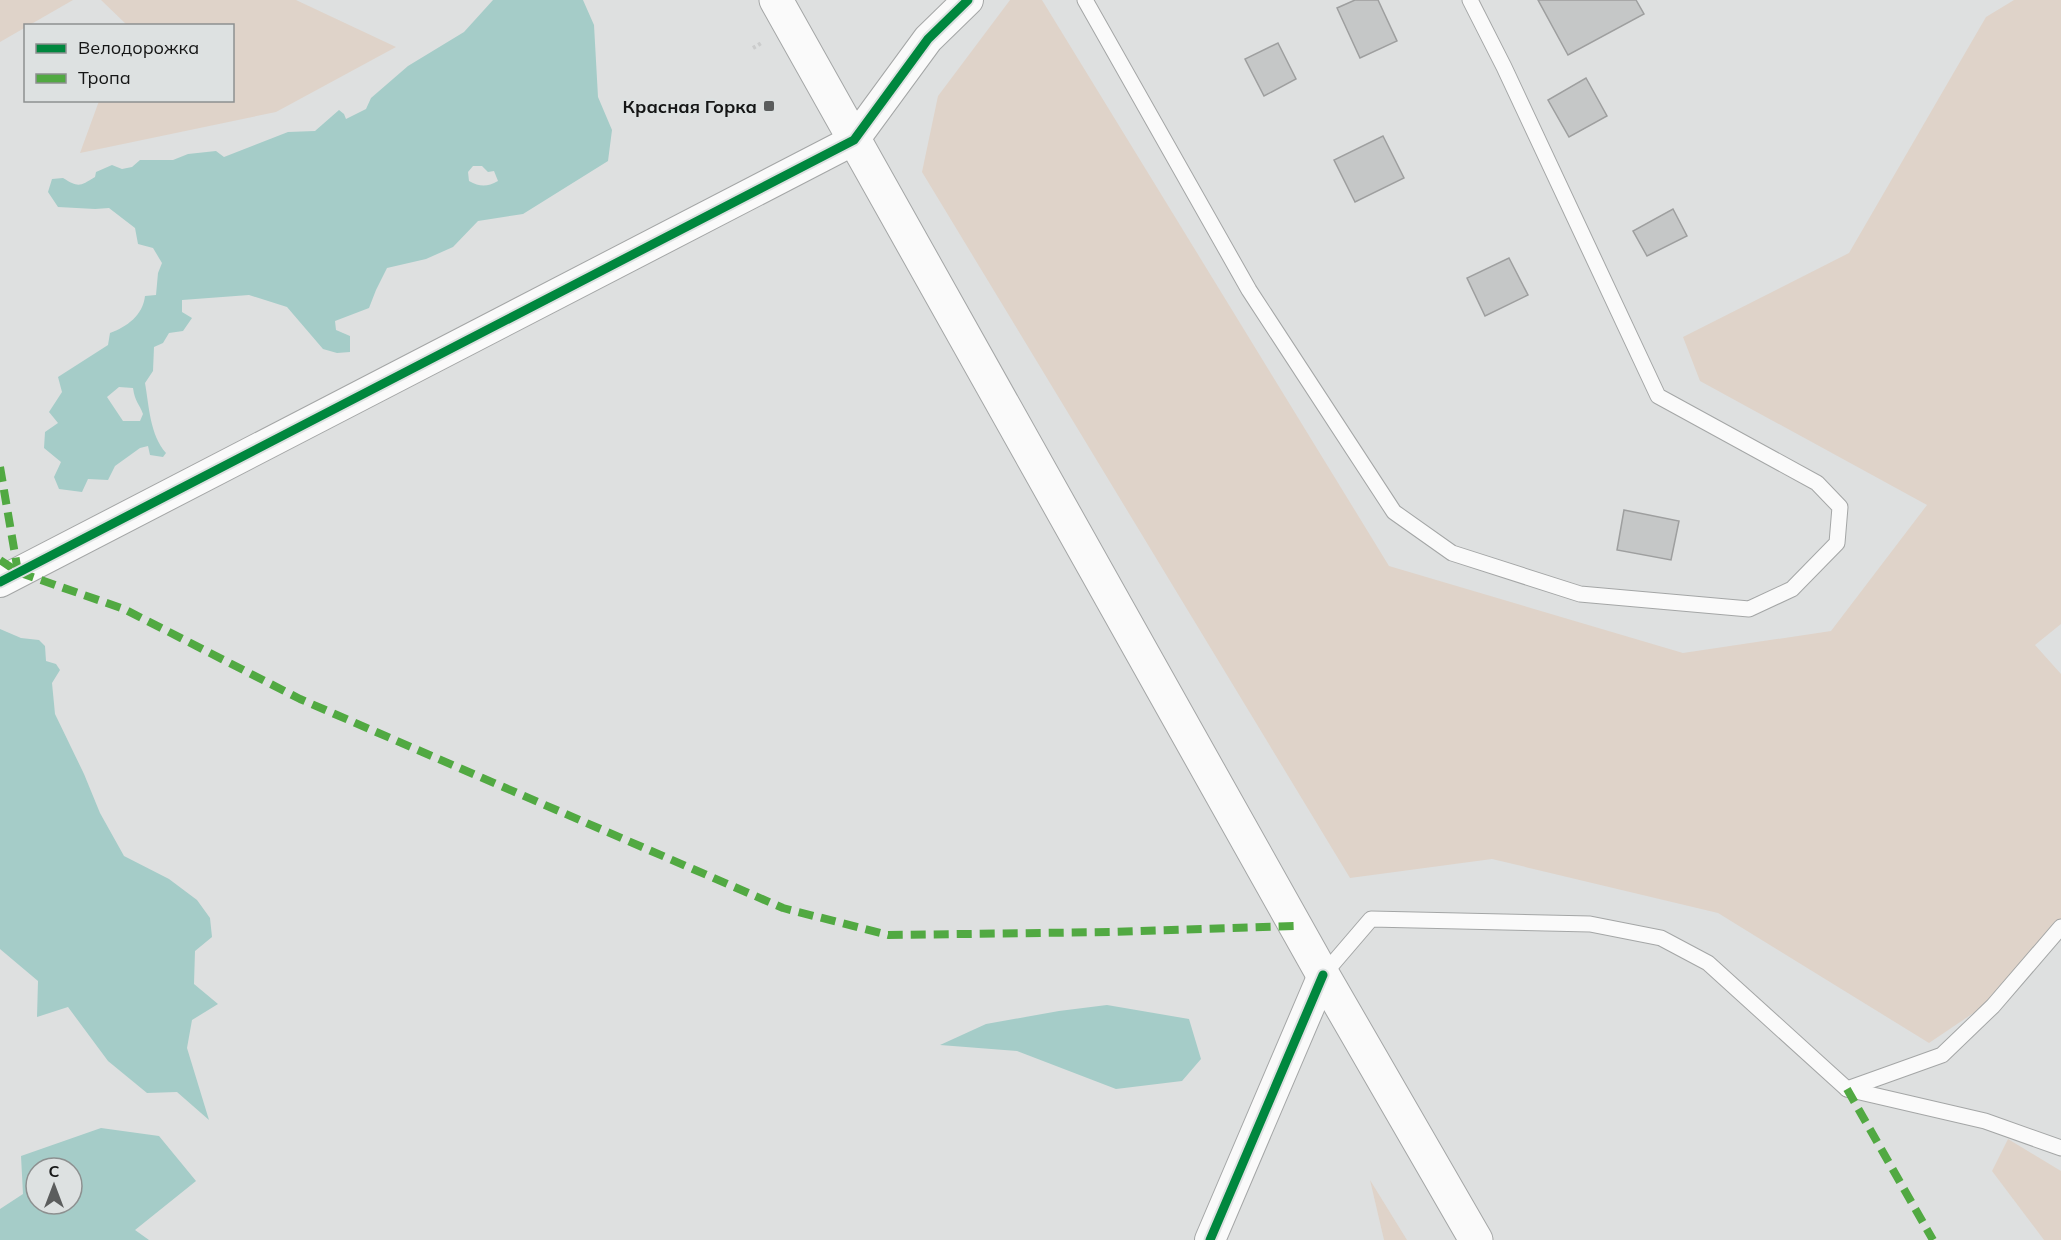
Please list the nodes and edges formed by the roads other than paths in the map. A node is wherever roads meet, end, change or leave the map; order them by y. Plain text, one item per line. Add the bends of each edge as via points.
1 (776, 0) edge
2 (968, 0) edge
3 (1085, 0) edge
4 (1470, 0) edge
5 (854, 140) junction
6 (0, 582) edge
7 (2061, 927) edge
8 (1323, 975) junction
9 (1847, 1089) junction
10 (2061, 1148) edge
11 (1210, 1240) edge
12 (1476, 1240) edge

1 - 5 main road
2 - 5 street via 928,39
3 - 4 lane via 1249,290 1394,512 1452,553 1580,594 1749,609 1792,589 1837,543 1840,507 1817,483 1658,396
5 - 6 street
5 - 8 main road
7 - 9 lane via 1993,1006 1942,1055
8 - 9 lane via 1371,919 1590,924 1661,938 1708,963
8 - 11 street
8 - 12 main road
9 - 10 lane via 1985,1120

